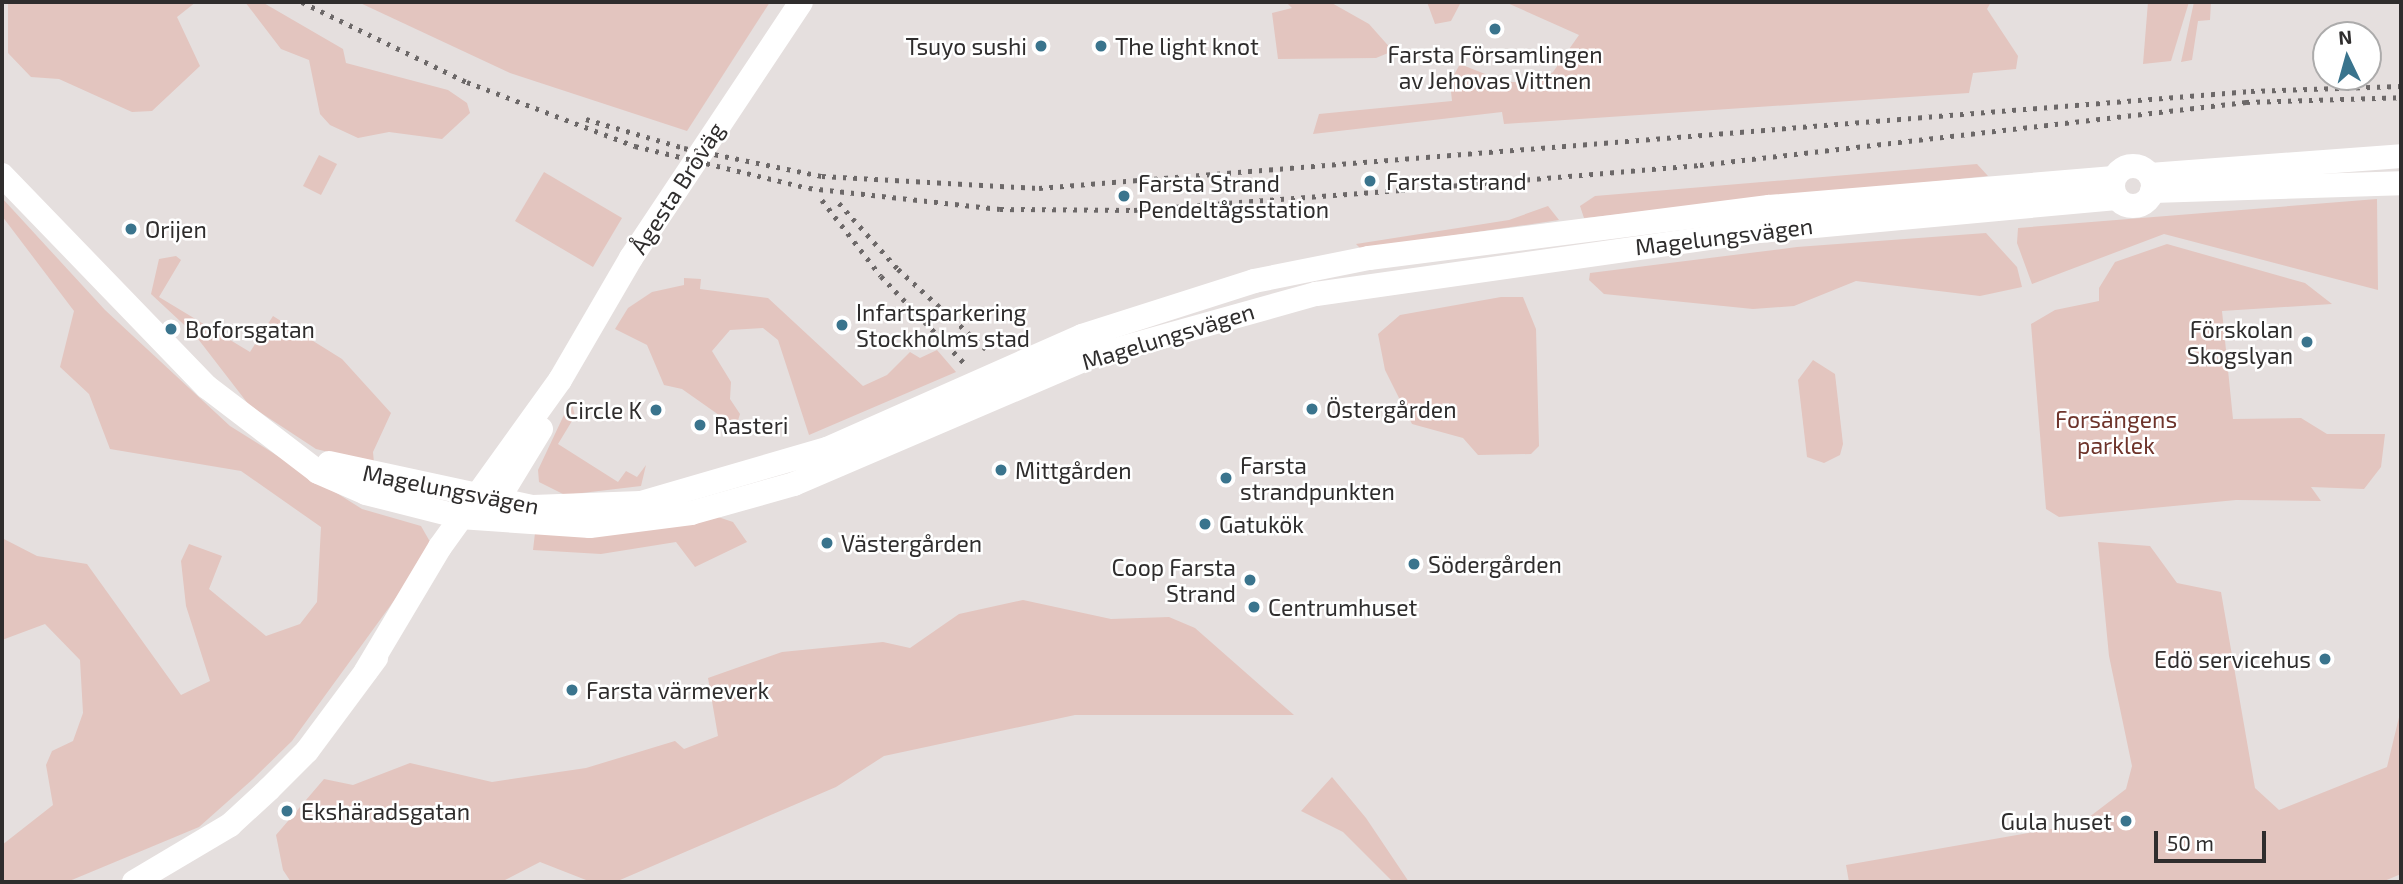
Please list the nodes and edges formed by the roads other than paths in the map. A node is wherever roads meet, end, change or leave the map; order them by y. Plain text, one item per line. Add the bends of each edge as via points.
1 (802, 2) edge
2 (2401, 156) edge
3 (2, 160) edge
4 (10, 183) edge
5 (2151, 183) junction
6 (2401, 183) edge
7 (2115, 188) junction
8 (1345, 261) junction
9 (1352, 288) junction
10 (480, 509) junction
11 (134, 882) edge

1 - 10 main road, Ågesta Broväg via 631,258
2 - 5 main road, Magelungsvägen
3 - 4 main road, Magelungsvägen
4 - 10 main road, Magelungsvägen via 125,305 261,434 366,493
5 - 6 main road, Magelungsvägen
5 - 7 main road, Magelungsvägen via 2129,166
5 - 7 main road, Magelungsvägen via 2136,206
7 - 8 main road, Magelungsvägen via 1837,200
7 - 9 main road, Magelungsvägen
8 - 9 main road
8 - 10 main road, Magelungsvägen via 1176,303 1083,336 752,476 589,509
9 - 10 main road, Magelungsvägen via 1090,357 835,468 741,500 629,523
10 - 11 main road, Ågesta Broväg via 307,751 230,825

